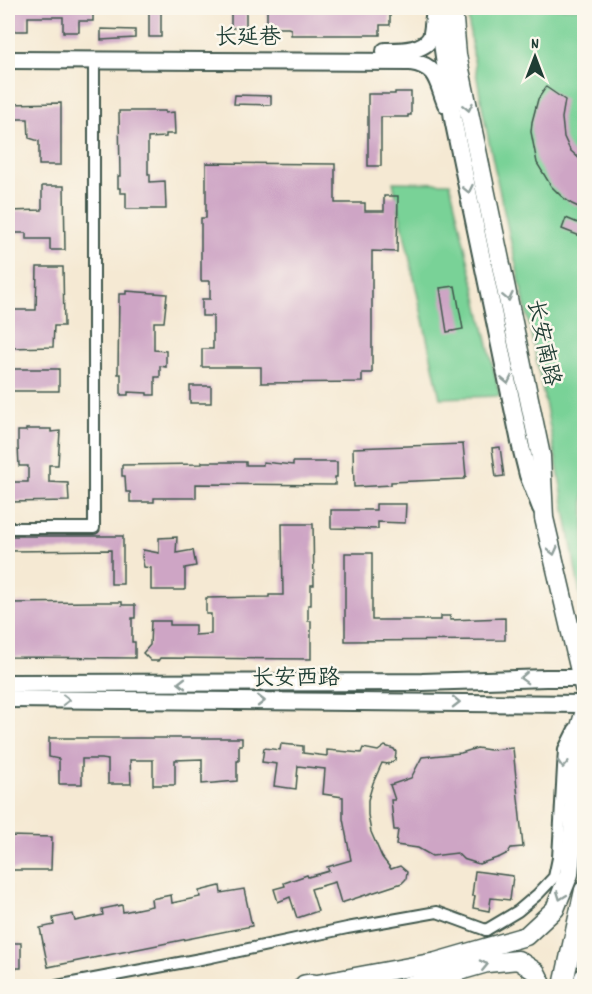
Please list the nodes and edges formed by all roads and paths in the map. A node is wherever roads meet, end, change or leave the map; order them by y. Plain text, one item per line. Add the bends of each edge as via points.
1 (436, 8) edge
2 (453, 8) edge
3 (8, 49) edge
4 (8, 60) edge
5 (94, 60) junction
6 (453, 119) junction
7 (544, 518) junction
8 (8, 528) edge
9 (563, 595) junction
10 (585, 636) edge
11 (584, 681) edge
12 (8, 683) edge
13 (8, 699) edge
14 (585, 704) edge
15 (585, 712) edge
16 (585, 890) edge
17 (585, 977) edge
18 (308, 986) edge
19 (57, 987) edge
20 (407, 987) edge
21 (543, 987) edge
22 (563, 987) edge
23 (582, 987) edge

1 - 3 main road, 长延巷 via 429,40 401,51
1 - 6 main road
2 -> 7 main road, 长安南路 via 457,55 541,456
4 - 5 main road, 长延巷
5 - 6 main road, 长延巷 via 411,62 425,65 435,74
5 - 8 street via 94,528
6 -> 7 main road via 521,447
7 -> 9 main road, 长安南路
9 - 10 main road
9 - 11 main road, 长安南路
11 -> 12 main road, 长安西路
13 -> 14 main road, 长安西路
15 -> 18 main road via 576,737 569,874 555,909 526,936 436,962
15 -> 19 street via 564,748 554,877 486,934 437,912
16 - 22 main road
17 - 23 main road
20 -> 21 main road via 487,963 518,960 536,972

